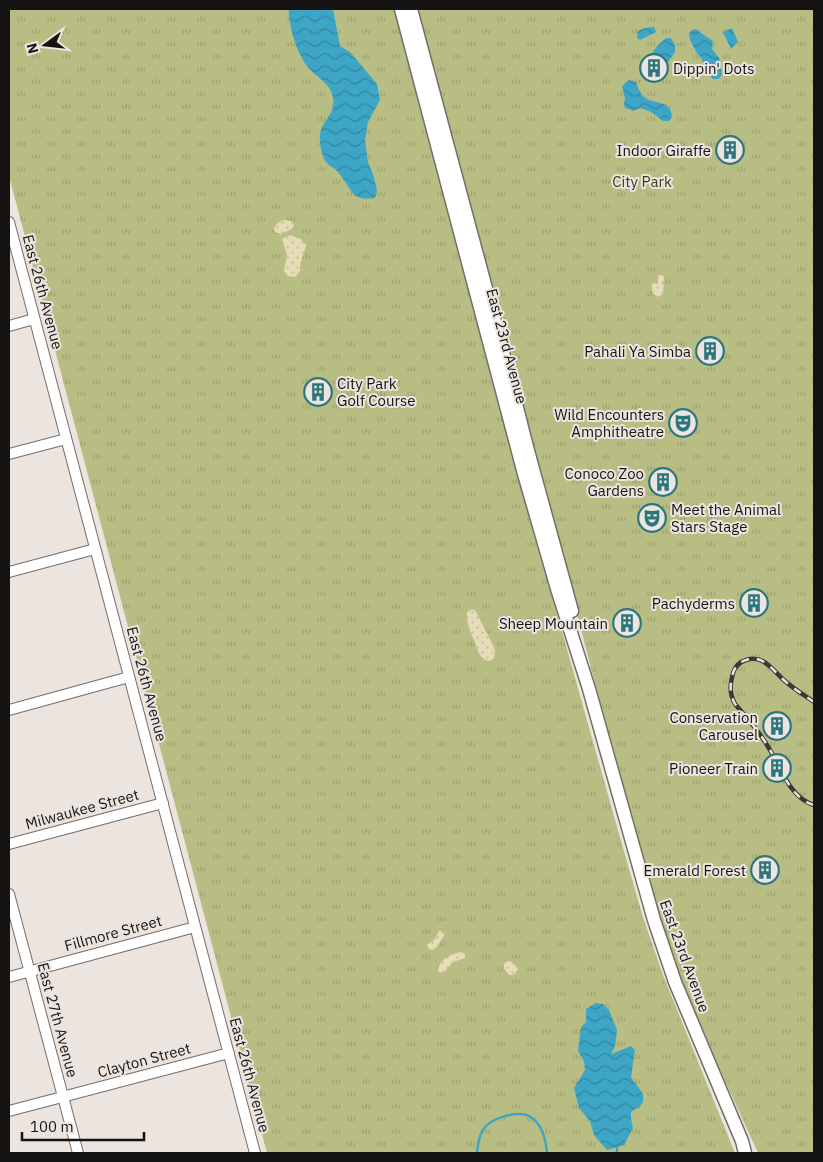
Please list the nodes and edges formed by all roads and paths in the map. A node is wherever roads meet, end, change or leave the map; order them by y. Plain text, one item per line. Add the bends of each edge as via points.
1 (401, 9) edge
2 (411, 9) edge
3 (9, 222) edge
4 (34, 319) junction
5 (9, 326) edge
6 (66, 439) junction
7 (9, 454) edge
8 (95, 549) junction
9 (9, 572) edge
10 (129, 678) junction
11 (589, 689) junction
12 (9, 710) edge
13 (163, 803) junction
14 (9, 844) edge
15 (9, 894) edge
16 (195, 927) junction
17 (30, 971) junction
18 (9, 977) edge
19 (229, 1053) junction
20 (63, 1097) junction
21 (9, 1111) edge
22 (743, 1147) edge
23 (78, 1153) edge
24 (255, 1153) edge
25 (749, 1153) edge

1 - 11 main road, East 23rd Avenue via 526,483
2 - 11 main road, East 23rd Avenue via 565,585
3 - 4 street, East 26th Avenue
4 - 5 street
4 - 6 street, East 26th Avenue
6 - 7 street
6 - 8 street, East 26th Avenue
8 - 9 street
8 - 10 street, East 26th Avenue
10 - 12 street
10 - 13 street, East 26th Avenue
11 - 22 main road, East 23rd Avenue via 660,940
13 - 14 street, Milwaukee Street
13 - 16 street, East 26th Avenue
15 - 17 street, East 27th Avenue
16 - 17 street, Fillmore Street
16 - 19 street, East 26th Avenue
17 - 18 street, Fillmore Street
17 - 20 street, East 27th Avenue
19 - 20 street, Clayton Street
19 - 24 street, East 26th Avenue
20 - 21 street, Clayton Street
20 - 23 street, East 27th Avenue
22 - 25 main road, East 23rd Avenue

